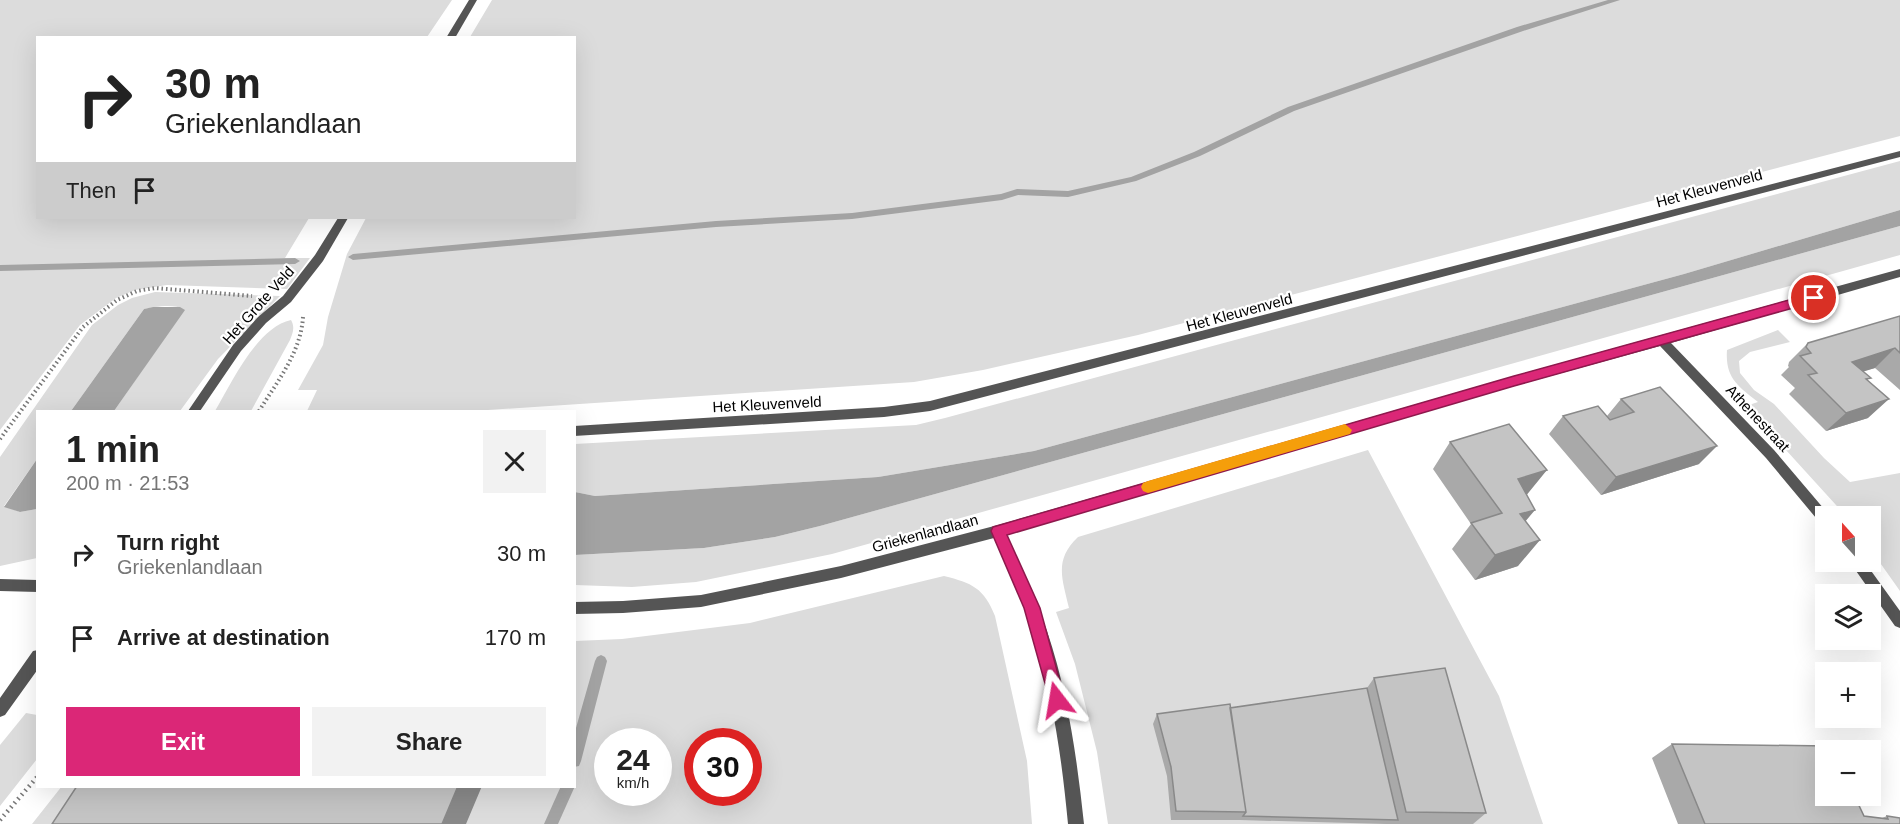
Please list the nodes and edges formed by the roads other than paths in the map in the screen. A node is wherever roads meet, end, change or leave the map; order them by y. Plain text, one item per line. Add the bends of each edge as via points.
1 (472, 0) edge
2 (451, 36) edge
3 (1900, 154) edge
4 (342, 219) edge
5 (1900, 273) edge
6 (1662, 341) junction
7 (195, 410) edge
8 (576, 431) edge
9 (1815, 507) edge
10 (998, 531) junction
11 (1864, 572) edge
12 (0, 585) edge
13 (36, 586) edge
14 (576, 608) edge
15 (1900, 622) edge
16 (36, 659) edge
17 (0, 710) edge
18 (1076, 824) edge

1 - 2 street
3 - 8 street, Het Kleuvenveld via 930,406
4 - 7 street, Het Grote Veld via 319,258 287,299 237,348
5 - 6 street, Griekenlandlaan
6 - 9 street, Athenestraat
6 - 10 street, Griekenlandlaan
10 - 14 street, Griekenlandlaan via 841,573 701,601
10 - 18 street via 1032,608 1043,644 1063,730
11 - 15 street
12 - 13 street
16 - 17 street

